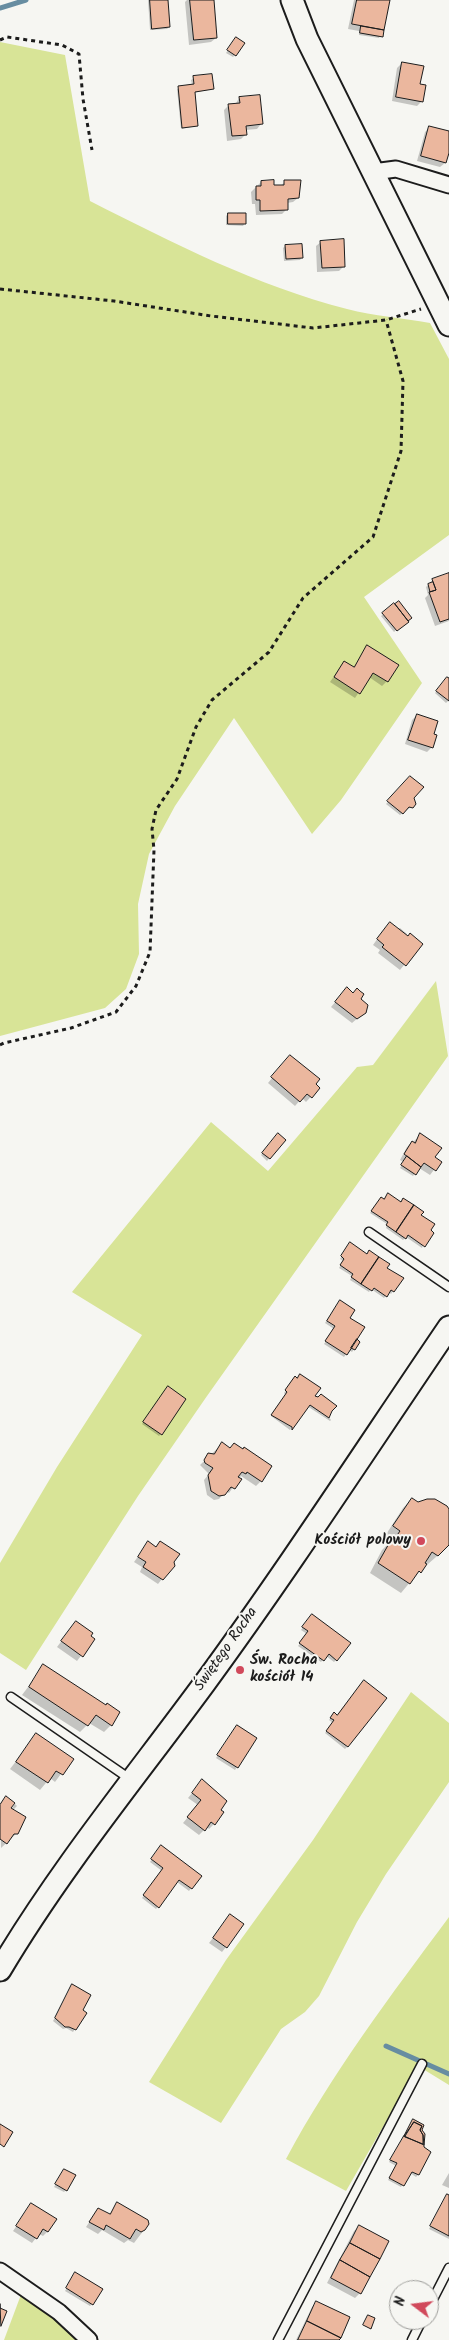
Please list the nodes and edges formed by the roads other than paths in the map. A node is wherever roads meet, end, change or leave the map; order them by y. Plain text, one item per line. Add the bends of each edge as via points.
1 (292, 0) edge
2 (373, 172) junction
3 (449, 185) edge
4 (449, 325) edge
5 (369, 1232) dead end
6 (449, 1287) edge
7 (449, 1327) edge
8 (10, 1697) dead end
9 (131, 1780) junction
10 (0, 1970) edge
11 (422, 2064) dead end
12 (449, 2268) edge
13 (0, 2272) edge
14 (439, 2287) edge
15 (89, 2340) edge
16 (278, 2340) edge

1 - 2 street via 307,39
2 - 3 street via 396,169
2 - 4 street
5 - 6 lane
7 - 9 street, Świętego Rocha via 260,1604
8 - 9 lane
9 - 10 street, Świętego Rocha via 49,1892
11 - 16 lane
12 - 14 lane
13 - 15 street via 60,2312

